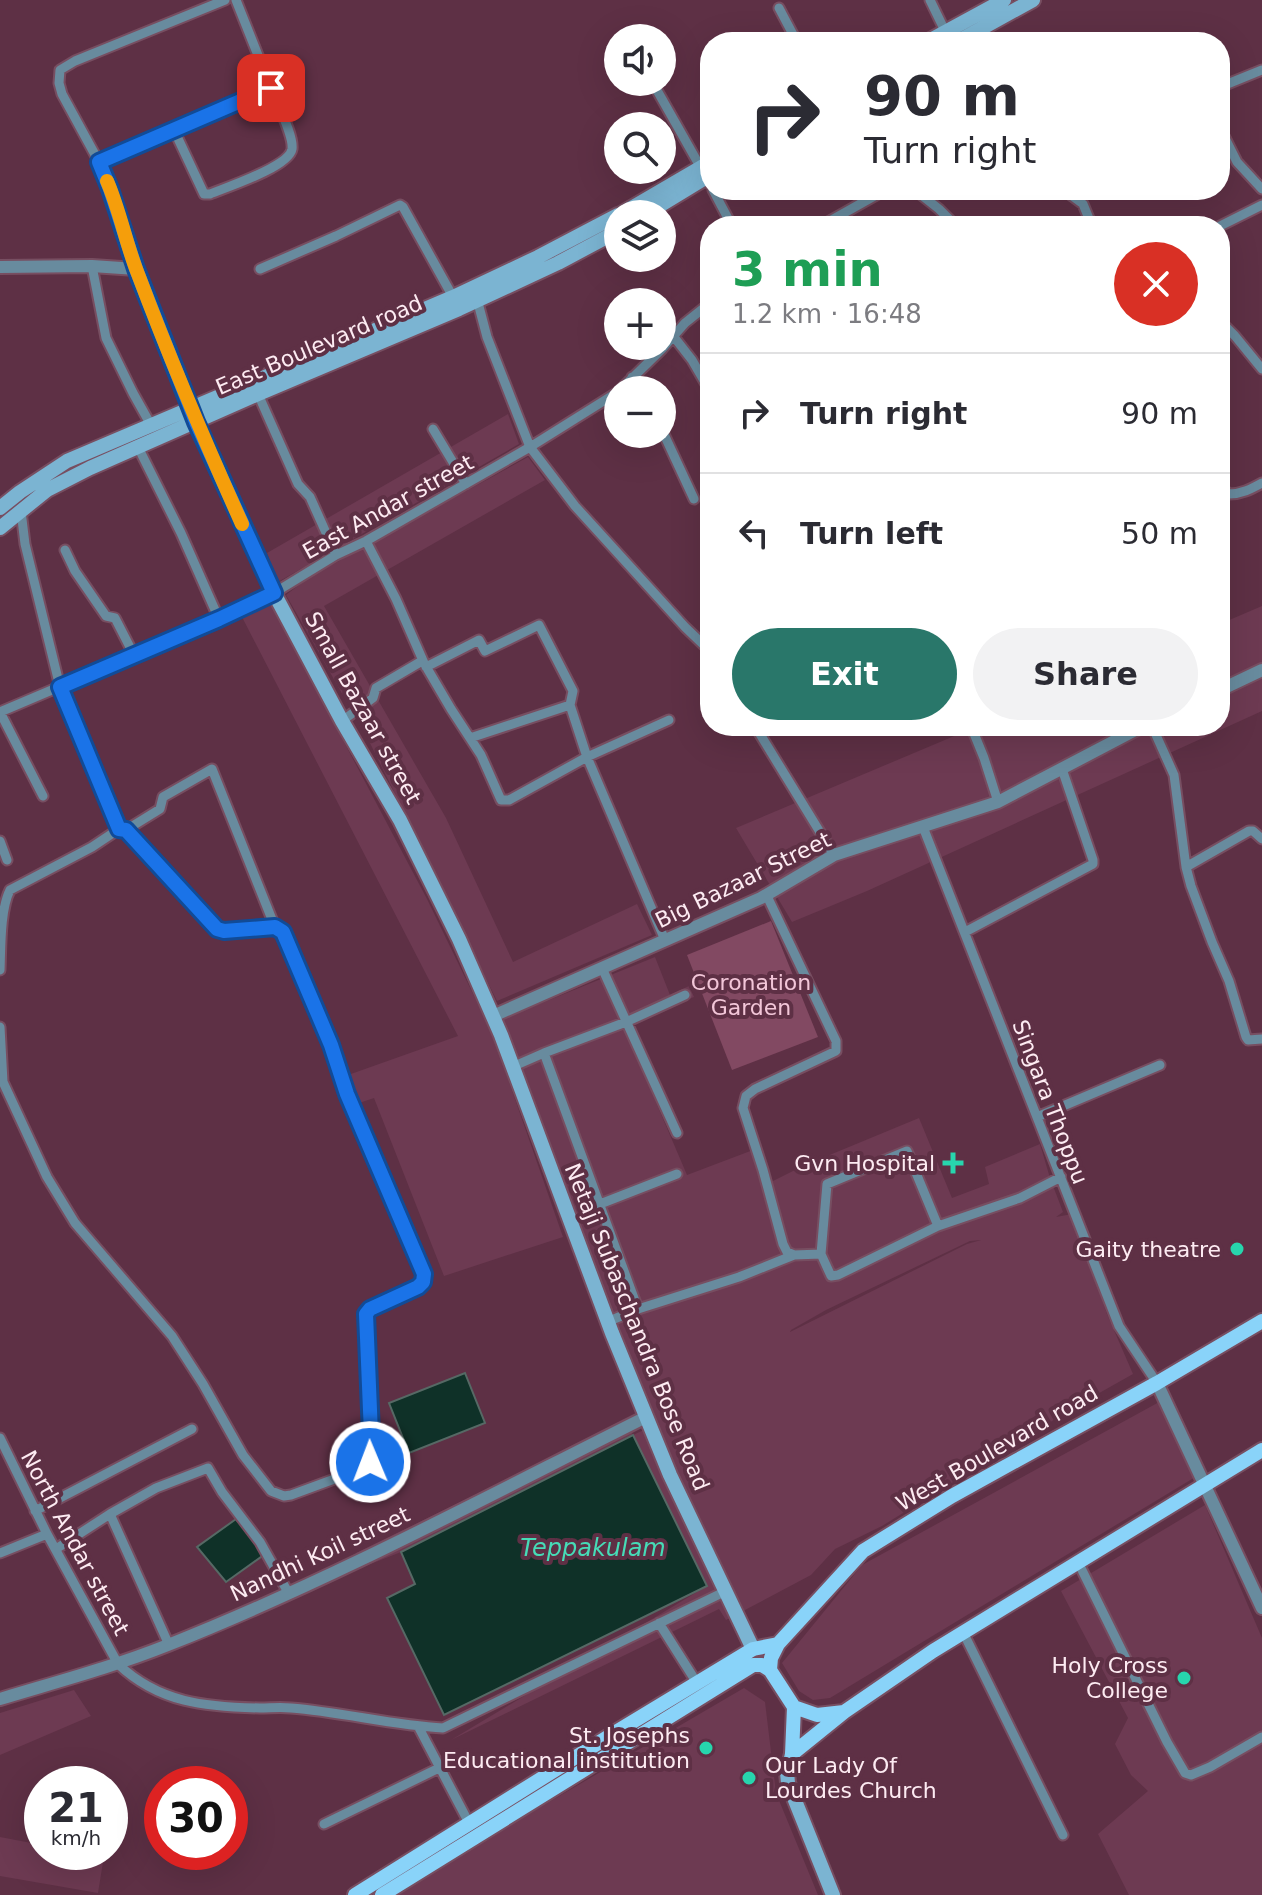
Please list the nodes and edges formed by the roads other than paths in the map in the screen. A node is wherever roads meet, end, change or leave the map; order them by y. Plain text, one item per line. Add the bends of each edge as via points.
1 (225, 0) edge
2 (236, 0) edge
3 (930, 0) edge
4 (1004, 0) edge
5 (1033, 0) edge
6 (779, 8) dead end
7 (792, 32) edge
8 (949, 32) edge
9 (959, 32) edge
10 (989, 32) edge
11 (1262, 70) edge
12 (1230, 83) edge
13 (271, 88) junction
14 (661, 96) edge
15 (174, 130) junction
16 (1230, 148) edge
17 (99, 162) junction
18 (700, 163) edge
19 (700, 180) edge
20 (700, 181) edge
21 (1261, 187) edge
22 (654, 200) edge
23 (669, 200) edge
24 (866, 200) edge
25 (928, 200) edge
26 (1262, 205) edge
27 (840, 214) joint
28 (837, 216) edge
29 (946, 216) edge
30 (1230, 221) edge
31 (604, 223) edge
32 (604, 238) edge
33 (92, 266) junction
34 (0, 267) edge
35 (136, 269) junction
36 (260, 269) dead end
37 (453, 297) junction
38 (477, 299) junction
39 (700, 311) edge
40 (1230, 331) edge
41 (676, 334) edge
42 (676, 340) edge
43 (650, 360) edge
44 (1262, 369) edge
45 (700, 374) edge
46 (633, 376) edge
47 (258, 394) junction
48 (604, 400) edge
49 (194, 416) junction
50 (152, 427) junction
51 (433, 429) dead end
52 (138, 447) junction
53 (530, 447) junction
54 (670, 448) edge
55 (1262, 483) edge
56 (466, 484) junction
57 (1230, 495) edge
58 (694, 499) dead end
59 (0, 508) edge
60 (21, 511) junction
61 (0, 528) edge
62 (366, 541) junction
63 (65, 550) dead end
64 (336, 555) junction
65 (274, 593) junction
66 (219, 619) junction
67 (700, 641) edge
68 (134, 655) junction
69 (424, 664) junction
70 (1262, 670) edge
71 (1230, 685) edge
72 (60, 687) junction
73 (570, 705) junction
74 (0, 712) edge
75 (669, 720) dead end
76 (342, 721) junction
77 (761, 736) edge
78 (975, 736) edge
79 (1124, 736) edge
80 (1156, 736) edge
81 (470, 738) junction
82 (587, 757) junction
83 (1062, 769) junction
84 (43, 796) dead end
85 (998, 802) junction
86 (923, 827) junction
87 (123, 830) junction
88 (1262, 839) edge
89 (0, 841) edge
90 (834, 855) junction
91 (7, 860) dead end
92 (1186, 867) junction
93 (766, 894) junction
94 (275, 927) junction
95 (965, 932) junction
96 (665, 940) junction
97 (602, 968) junction
98 (0, 970) edge
99 (685, 995) dead end
100 (493, 1016) junction
101 (626, 1022) junction
102 (0, 1027) edge
103 (1262, 1039) edge
104 (544, 1053) junction
105 (1160, 1065) dead end
106 (512, 1067) junction
107 (1, 1083) edge
108 (1037, 1117) junction
109 (677, 1133) dead end
110 (677, 1174) dead end
111 (1061, 1177) junction
112 (600, 1204) junction
113 (938, 1226) junction
114 (821, 1254) junction
115 (794, 1255) junction
116 (638, 1309) junction
117 (1262, 1321) edge
118 (607, 1322) junction
119 (1157, 1383) junction
120 (646, 1417) junction
121 (192, 1429) dead end
122 (0, 1438) edge
123 (1262, 1450) edge
124 (1204, 1485) junction
125 (35, 1511) junction
126 (110, 1514) junction
127 (47, 1534) junction
128 (56, 1549) junction
129 (0, 1553) edge
130 (1078, 1562) junction
131 (724, 1592) junction
132 (289, 1594) junction
133 (1262, 1608) edge
134 (659, 1623) junction
135 (963, 1632) junction
136 (778, 1644) junction
137 (169, 1645) junction
138 (753, 1649) junction
139 (118, 1664) junction
140 (770, 1670) junction
141 (697, 1683) junction
142 (0, 1699) edge
143 (794, 1707) junction
144 (844, 1712) junction
145 (418, 1726) junction
146 (1262, 1737) edge
147 (792, 1754) junction
148 (439, 1768) junction
149 (469, 1823) junction
150 (324, 1824) dead end
151 (1063, 1835) dead end
152 (355, 1895) edge
153 (382, 1895) edge
154 (833, 1895) edge

1 - 17 street via 60,70 62,94
2 - 13 street
3 - 8 street
4 - 9 main road
5 - 10 main road
6 - 7 street
11 - 12 street
13 - 15 street
13 - 15 street via 293,147 276,166 204,194
14 - 18 street
15 - 17 street
16 - 21 street
17 - 35 street
19 - 22 main road
20 - 23 main road
24 - 27 street
25 - 29 street
26 - 30 street
27 - 28 street
31 - 37 main road
32 - 38 main road, East Boulevard road
33 - 34 street
33 - 35 street
33 - 50 street via 105,335
35 - 49 street
36 - 37 street via 401,206
37 - 49 main road
38 - 47 main road, East Boulevard road
38 - 53 street
39 - 41 street, East Andar street
40 - 44 street
42 - 45 street
43 - 46 street, East Andar street
47 - 49 main road, East Boulevard road
47 - 64 street
48 - 53 street, East Andar street
49 - 50 main road
49 - 52 main road, East Boulevard road
49 - 65 main road, Small Bazaar street
50 - 59 main road via 67,461
51 - 56 street
52 - 60 main road, East Boulevard road via 47,490
52 - 66 street
53 - 56 street, East Andar street
53 - 67 street via 575,506
54 - 58 street
55 - 57 street
56 - 62 street, East Andar street
60 - 61 main road, East Boulevard road
60 - 72 street
62 - 64 street, East Andar street
62 - 69 street
63 - 68 street via 106,616 115,618
64 - 65 street, East Andar street
65 - 66 street, East Andar street
65 - 76 main road, Small Bazaar street
66 - 68 street, East Andar street
68 - 72 street, East Andar street
69 - 73 street via 479,640 485,651 539,625 573,691
69 - 76 street via 376,688 373,698
69 - 81 street
70 - 71 street
72 - 74 street, East Andar street
72 - 87 street
73 - 81 street
73 - 82 street
74 - 84 street
75 - 82 street
76 - 100 main road, Small Bazaar street via 400,820
77 - 90 street
78 - 85 street
79 - 83 street, Big Bazaar Street
80 - 92 street via 1174,775
81 - 82 street via 504,801
82 - 96 street
83 - 85 street, Big Bazaar Street
83 - 95 street via 1093,864
85 - 86 street, Big Bazaar Street
86 - 90 street, Big Bazaar Street
86 - 95 street, Singara Thoppu
87 - 94 street via 217,929
87 - 94 street via 160,809 163,797 212,769
87 - 98 street via 10,890 3,911
88 - 92 street via 1249,831
89 - 91 street
90 - 93 street, Big Bazaar Street
92 - 103 street via 1246,1037
93 - 96 street, Big Bazaar Street
93 - 115 street via 836,1041 836,1051 755,1089 743,1108 783,1244
94 - 107 street via 290,947 424,1274 418,1287 366,1314 372,1458 367,1467 291,1495 271,1491 243,1455 172,1336 75,1223
95 - 108 street, Singara Thoppu
96 - 97 street, Big Bazaar Street
97 - 100 street, Big Bazaar Street
97 - 101 street
99 - 101 street
100 - 106 main road, Netaji Subaschandra Bose Road
101 - 104 street
101 - 109 street
102 - 107 street
104 - 106 street
104 - 112 street
105 - 108 street
106 - 118 main road, Netaji Subaschandra Bose Road
108 - 111 street, Singara Thoppu
110 - 112 street
111 - 113 street via 1020,1198
111 - 119 street, Singara Thoppu via 1119,1326
112 - 116 street
113 - 114 street via 838,1275 831,1276
113 - 114 street via 907,1151 827,1184
114 - 115 street
115 - 116 street
116 - 118 street
117 - 119 main road, West Boulevard road
118 - 120 main road, Netaji Subaschandra Bose Road
119 - 124 street
119 - 136 main road, West Boulevard road via 863,1551
120 - 131 main road, Netaji Subaschandra Bose Road
120 - 132 street, Nandhi Koil street
121 - 125 street
122 - 125 street, North Andar street
123 - 124 main road
124 - 130 main road
124 - 133 street
125 - 127 street, North Andar street
126 - 128 street
126 - 132 street via 208,1468
126 - 137 street
127 - 128 street, North Andar street
127 - 129 street
128 - 139 street, North Andar street
130 - 135 main road
130 - 146 street via 1185,1773 1210,1767
131 - 134 street
131 - 138 main road, Netaji Subaschandra Bose Road
132 - 137 street, Nandhi Koil street
134 - 141 street
134 - 145 street via 443,1728
135 - 144 main road
135 - 151 street
136 - 138 main road
136 - 140 main road
137 - 139 street, Nandhi Koil street
138 - 141 main road
139 - 142 street, Nandhi Koil street
139 - 145 street via 159,1693 212,1706 290,1708
140 - 143 main road
140 - 153 main road via 753,1665 726,1680
141 - 149 main road
143 - 144 main road via 817,1715
143 - 147 main road
144 - 147 main road
145 - 148 street
147 - 154 main road via 788,1783
148 - 149 street
148 - 150 street
149 - 152 main road

